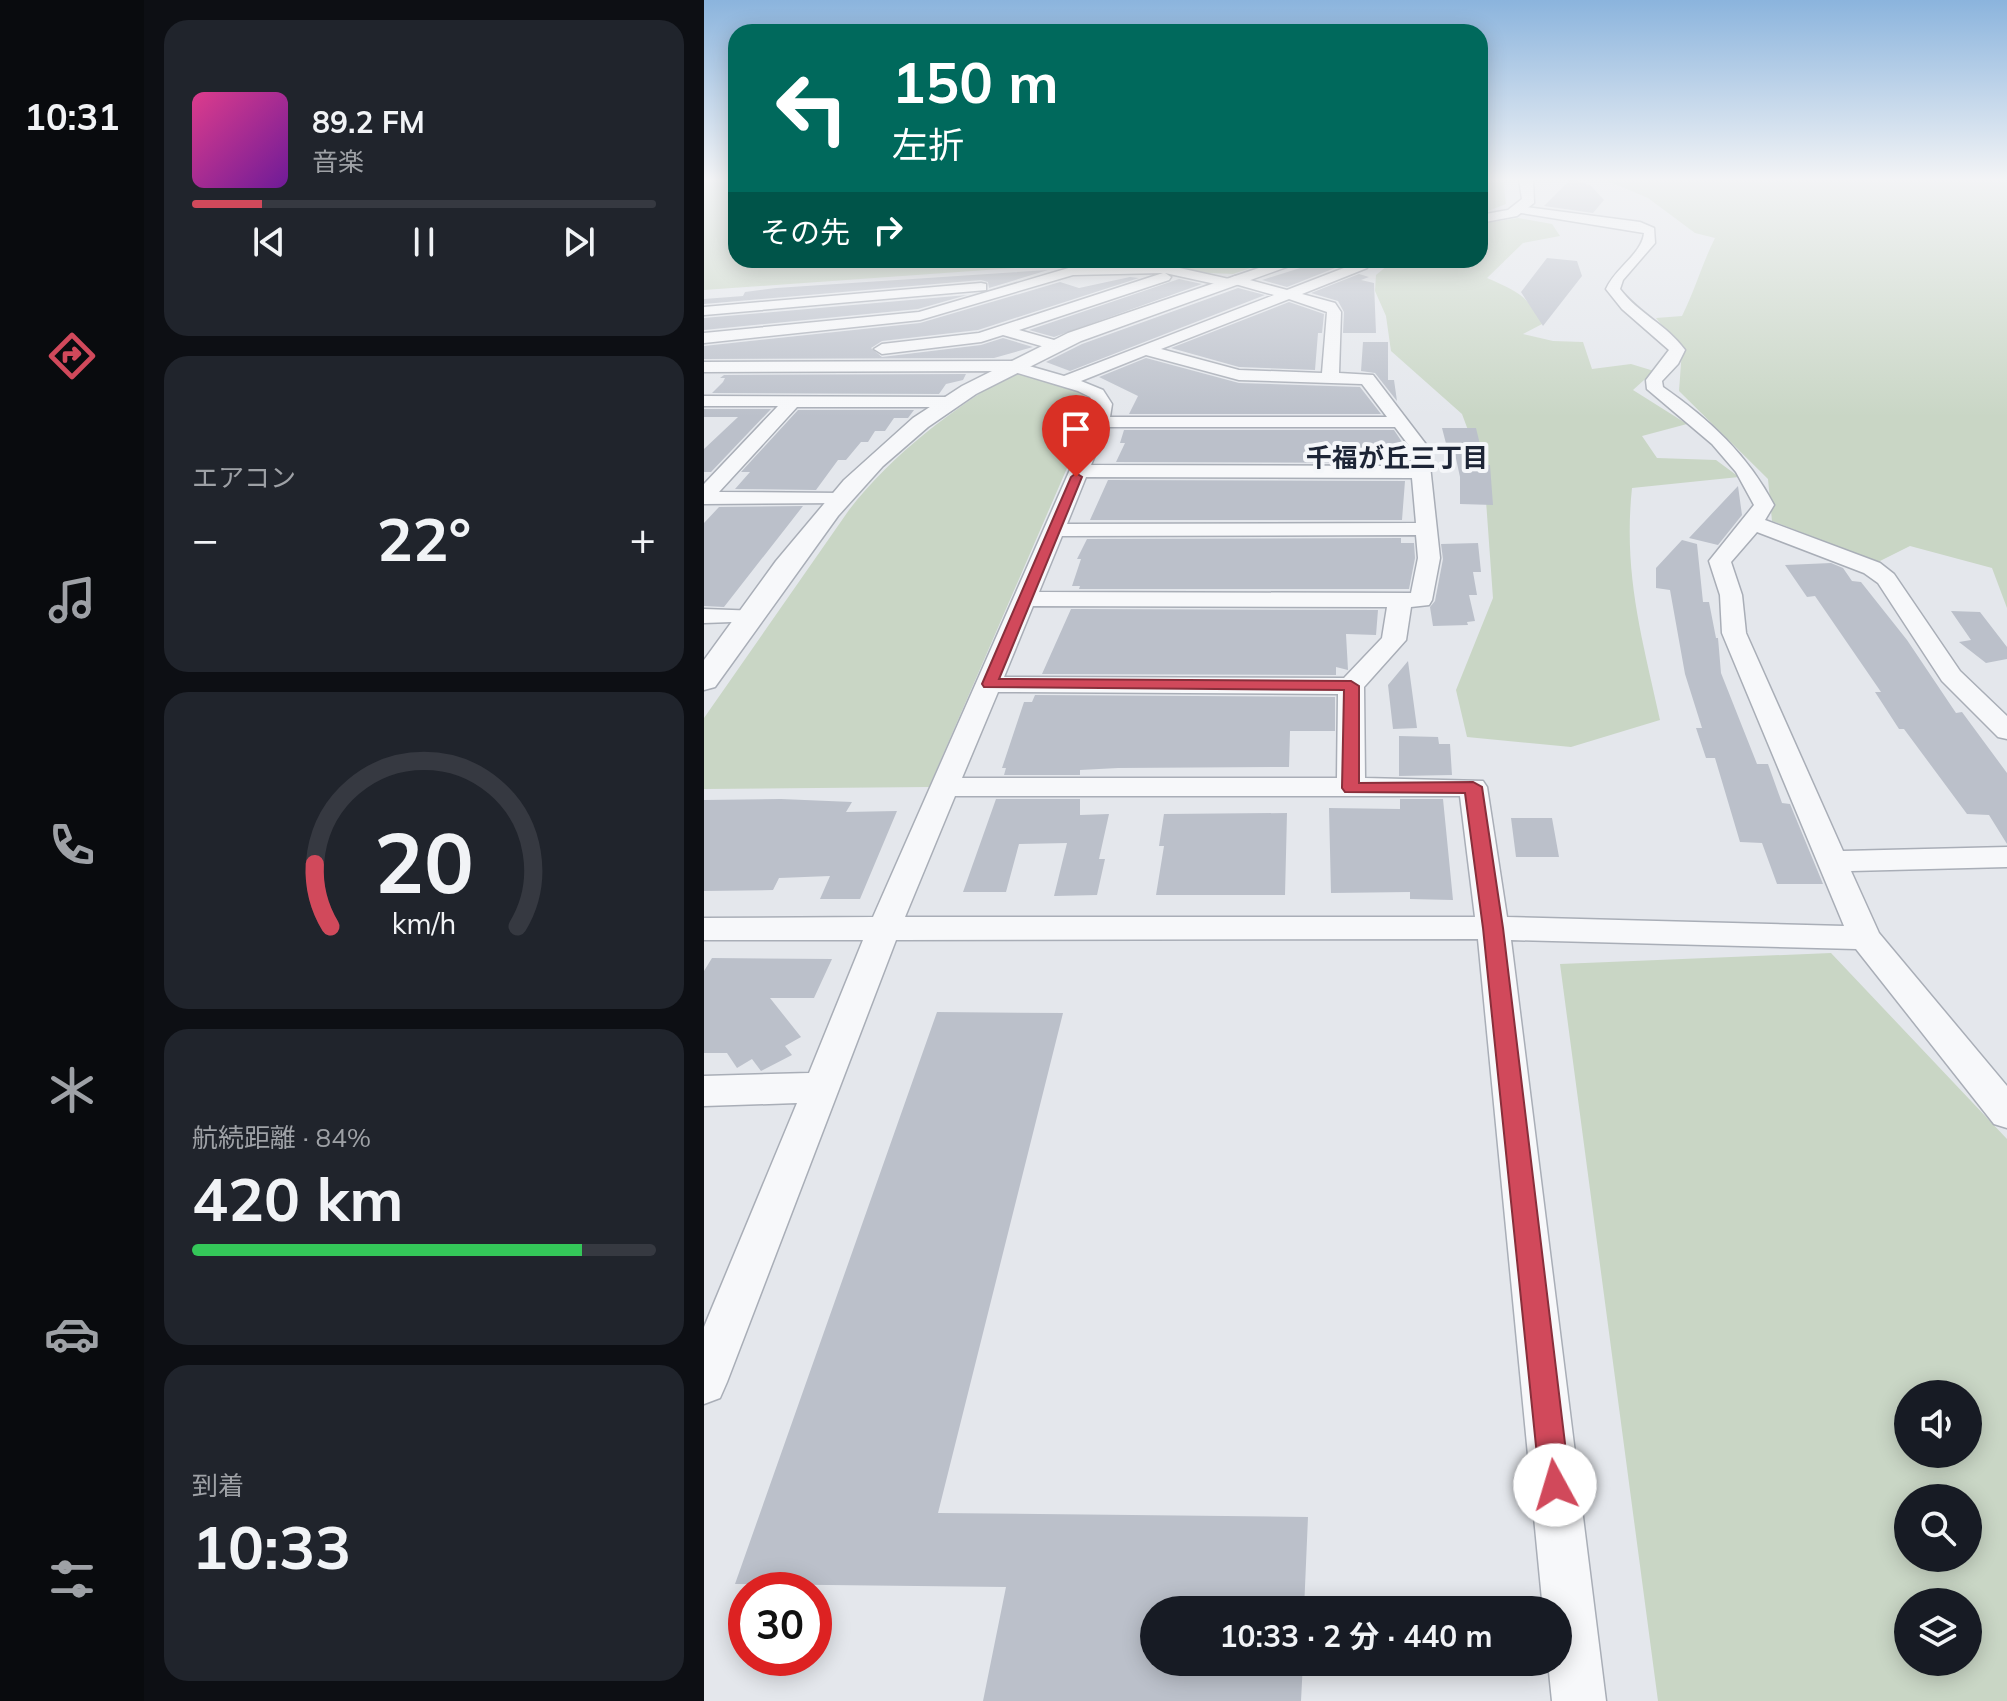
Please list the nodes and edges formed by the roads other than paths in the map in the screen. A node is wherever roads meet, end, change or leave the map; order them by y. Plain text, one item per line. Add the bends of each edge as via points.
1 (1635, 258) edge
2 (1274, 268) edge
3 (1356, 268) edge
4 (1181, 271) junction
5 (1232, 282) junction
6 (1035, 283) junction
7 (1290, 294) junction
8 (708, 310) edge
9 (943, 312) junction
10 (1004, 330) junction
11 (704, 337) edge
12 (1055, 345) junction
13 (1145, 350) junction
14 (779, 366) junction
15 (1012, 366) junction
16 (709, 371) edge
17 (1330, 378) junction
18 (1066, 381) junction
19 (704, 401) edge
20 (793, 401) junction
21 (951, 402) junction
22 (1100, 422) junction
23 (1398, 422) junction
24 (1079, 471) junction
25 (1421, 472) junction
26 (704, 497) edge
27 (840, 499) junction
28 (1753, 523) junction
29 (1426, 527) junction
30 (1054, 530) junction
31 (1024, 599) junction
32 (1400, 600) junction
33 (704, 616) edge
34 (752, 616) junction
35 (704, 681) edge
36 (989, 684) junction
37 (1351, 686) junction
38 (2007, 731) edge
39 (946, 787) junction
40 (1351, 788) junction
41 (2007, 857) edge
42 (1834, 861) junction
43 (885, 927) junction
44 (1493, 928) junction
45 (704, 929) edge
46 (1865, 938) junction
47 (822, 1087) junction
48 (704, 1091) edge
49 (2007, 1113) edge
50 (704, 1382) edge
51 (1579, 1701) edge

1 - 28 street via 1613,289 1677,350 1654,380 1655,389 1691,414 1752,478 1764,505
2 - 5 street
3 - 7 street
4 - 5 street
4 - 6 street via 1072,271
4 - 10 street
5 - 7 street
5 - 12 street
6 - 8 street
6 - 9 street
7 - 13 street
7 - 17 street via 1334,312
8 - 11 street
9 - 10 street
9 - 11 street
10 - 12 street
10 - 14 street via 800,357
12 - 15 street
13 - 17 street via 1239,375
13 - 18 street
14 - 15 street
14 - 16 street
15 - 18 street
15 - 21 street
17 - 23 street via 1367,379
18 - 22 street via 1097,394 1103,404
19 - 20 street
20 - 21 street
20 - 26 street
21 - 27 street via 876,460
22 - 23 street
22 - 24 street
23 - 25 street via 1419,447
24 - 25 street
24 - 30 street
25 - 29 street
26 - 27 street
27 - 34 street
28 - 38 street via 1872,568 1886,579 1951,676
28 - 42 street via 1720,561 1731,595 1734,633
29 - 30 street
29 - 32 street via 1429,558 1421,600
30 - 31 street
31 - 32 street
31 - 36 street
32 - 37 street via 1394,640
33 - 34 street
34 - 35 street
36 - 37 street
36 - 39 street
37 - 40 street
39 - 40 street
39 - 43 street
40 - 44 street via 1473,787
41 - 42 street
42 - 46 street
43 - 44 street
43 - 45 street
43 - 47 street
44 - 46 street
44 - 51 street
46 - 49 street
47 - 48 street
47 - 50 street

